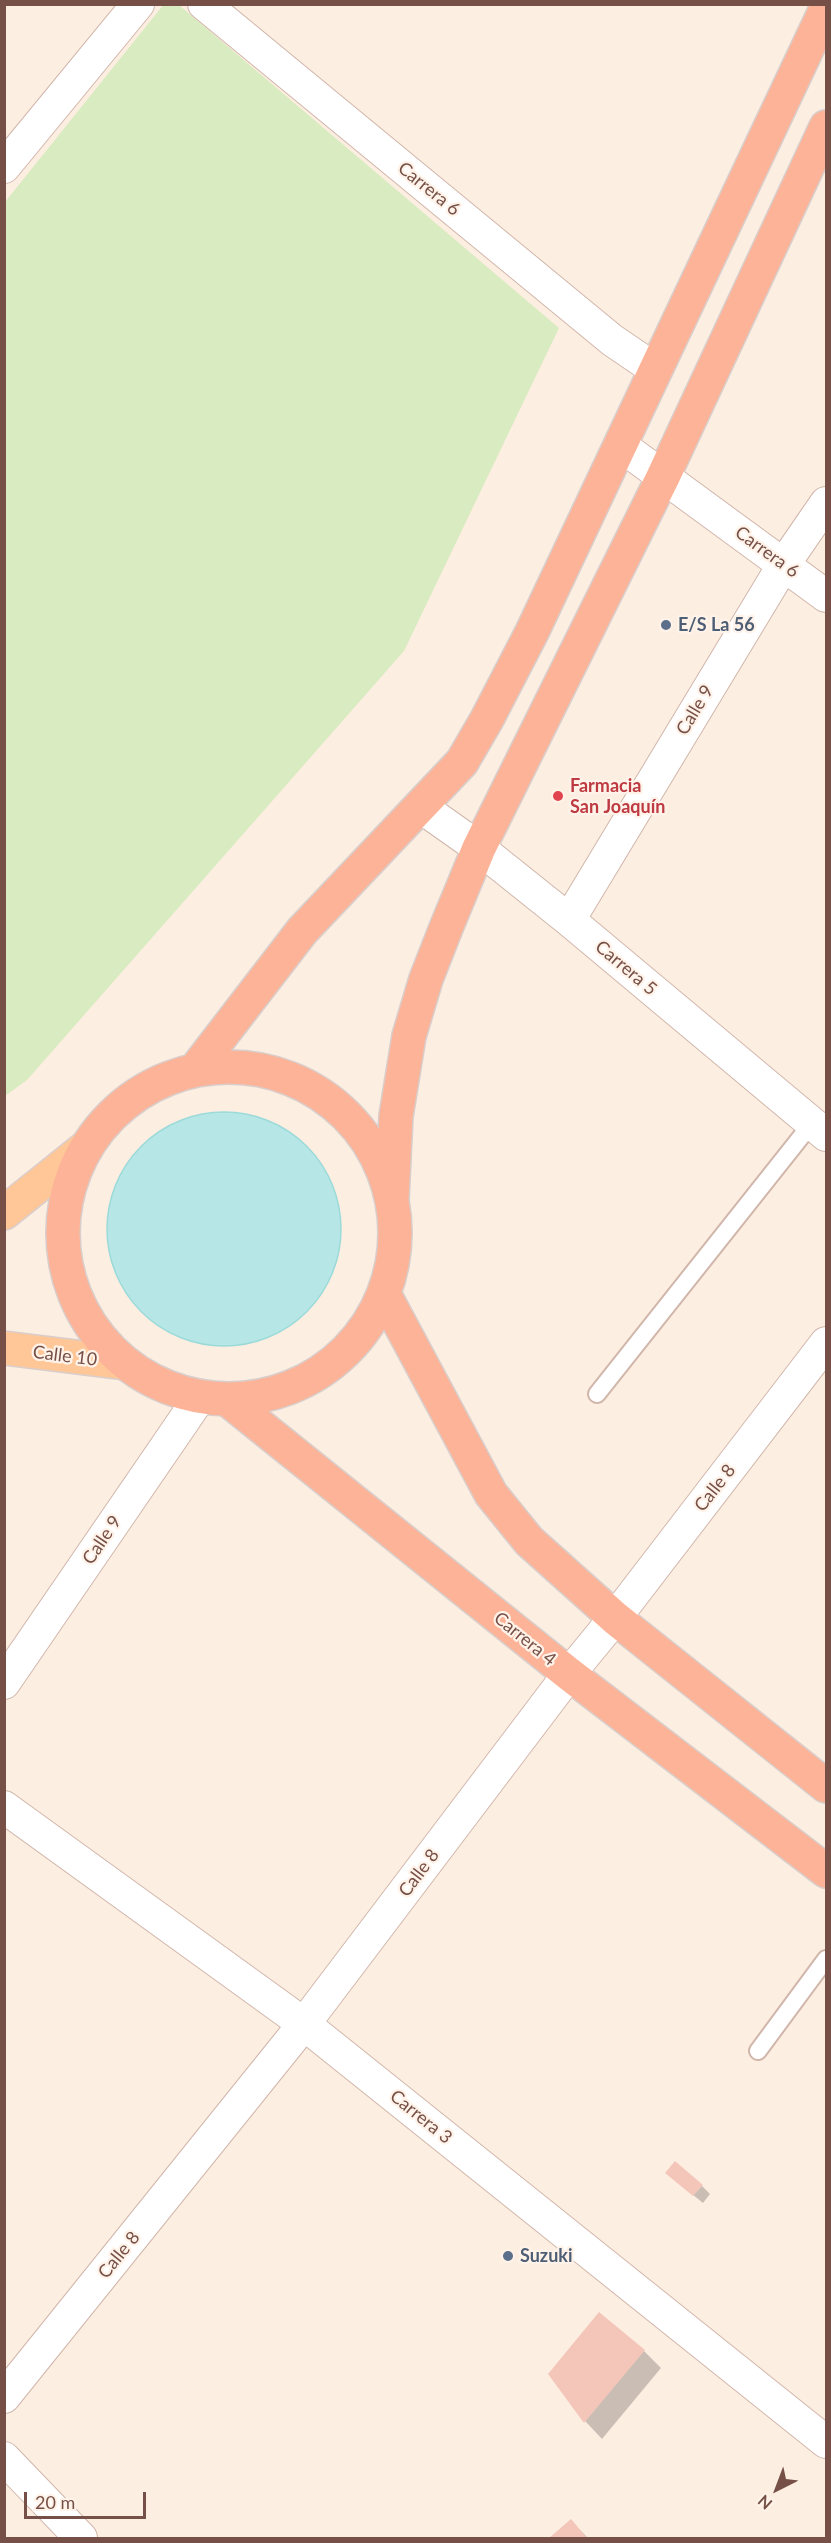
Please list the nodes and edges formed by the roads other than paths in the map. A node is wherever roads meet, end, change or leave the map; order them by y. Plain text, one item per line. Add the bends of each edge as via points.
1 (138, 4) edge
2 (204, 4) edge
3 (821, 12) edge
4 (826, 127) edge
5 (4, 167) edge
6 (656, 370) junction
7 (620, 445) junction
8 (663, 477) junction
9 (826, 503) edge
10 (784, 564) junction
11 (826, 596) edge
12 (421, 807) junction
13 (479, 848) junction
14 (569, 920) junction
15 (195, 1070) junction
16 (819, 1129) edge
17 (85, 1148) junction
18 (392, 1199) junction
19 (4, 1213) edge
20 (384, 1294) junction
21 (826, 1343) edge
22 (4, 1348) edge
23 (125, 1363) junction
24 (597, 1394) dead end
25 (214, 1399) junction
26 (615, 1618) junction
27 (568, 1674) junction
28 (4, 1683) edge
29 (826, 1786) edge
30 (4, 1807) edge
31 (826, 1871) edge
32 (826, 1959) edge
33 (304, 2024) junction
34 (758, 2051) dead end
35 (4, 2397) edge
36 (826, 2442) edge
37 (4, 2458) edge
38 (81, 2538) edge

1 - 5 street
2 - 6 street, Carrera 6 via 612,340
3 - 6 highway
4 - 8 highway
6 - 7 highway
7 - 8 street, Carrera 6
7 - 12 highway via 488,718 462,762
8 - 10 street, Carrera 6
8 - 13 highway
9 - 10 street, Calle 9
10 - 11 street, Carrera 6
10 - 14 street, Calle 9
12 - 13 street, Carrera 5
12 - 15 highway via 302,931
13 - 14 street, Carrera 5
13 - 18 highway via 426,979 410,1036 396,1116
14 - 16 street, Carrera 5
15 - 17 highway via 151,1085 113,1112
15 - 18 highway via 247,1068 297,1081 340,1110 374,1151
16 - 24 lane
17 - 19 main road
17 - 23 highway via 66,1192 62,1239 71,1286 93,1329
18 - 20 highway via 395,1247
20 - 25 highway via 359,1338 323,1371 278,1393
20 - 26 highway via 491,1494 529,1541
21 - 26 street, Calle 8
22 - 23 main road, Calle 10
23 - 25 highway via 174,1390
25 - 27 highway, Carrera 4
25 - 28 street, Calle 9
26 - 27 street, Calle 8
26 - 29 highway
27 - 31 highway, Carrera 4
27 - 33 street, Calle 8
30 - 33 street, Carrera 3
32 - 34 lane
33 - 35 street, Calle 8
33 - 36 street, Carrera 3
37 - 38 street

